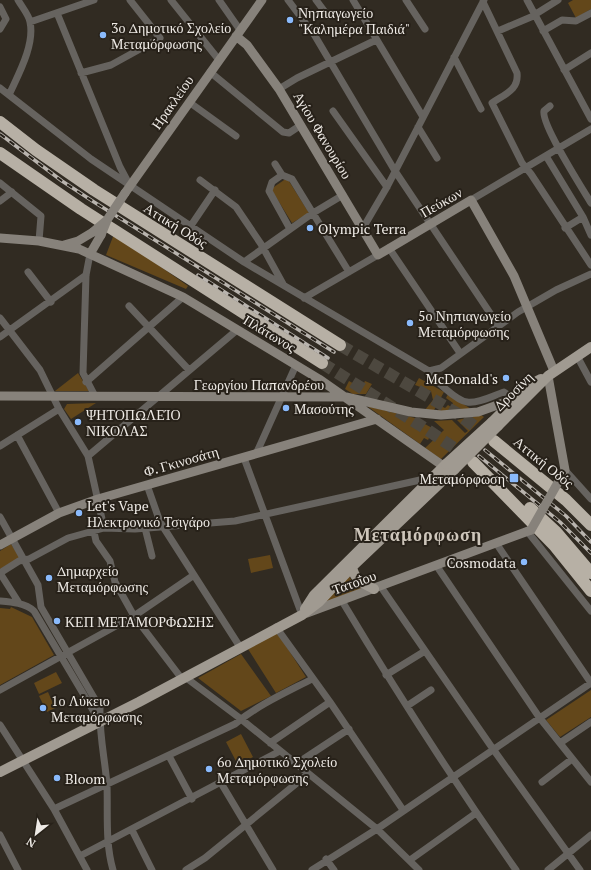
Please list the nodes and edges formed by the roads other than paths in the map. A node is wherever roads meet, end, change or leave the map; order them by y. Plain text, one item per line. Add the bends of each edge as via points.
1 (18, 0) edge
2 (94, 0) edge
3 (130, 0) edge
4 (171, 0) edge
5 (219, 0) edge
6 (262, 0) edge
7 (288, 0) edge
8 (316, 0) edge
9 (353, 0) edge
10 (406, 0) edge
11 (527, 0) edge
12 (558, 0) edge
13 (484, 1) edge
14 (0, 7) edge
15 (591, 12) edge
16 (57, 13) junction
17 (534, 14) junction
18 (328, 16) dead end
19 (30, 22) junction
20 (0, 29) edge
21 (425, 29) dead end
22 (498, 31) junction
23 (543, 31) junction
24 (238, 33) junction
25 (376, 40) junction
26 (591, 53) edge
27 (454, 58) junction
28 (219, 60) junction
29 (331, 63) junction
30 (564, 70) junction
31 (210, 72) junction
32 (82, 73) junction
33 (0, 88) edge
34 (279, 89) junction
35 (9, 95) junction
36 (190, 102) junction
37 (550, 106) dead end
38 (481, 109) dead end
39 (332, 111) dead end
40 (423, 117) junction
41 (591, 119) edge
42 (0, 122) edge
43 (301, 125) junction
44 (418, 127) junction
45 (591, 129) edge
46 (236, 136) dead end
47 (558, 148) junction
48 (0, 153) edge
49 (546, 156) junction
50 (437, 158) dead end
51 (275, 164) dead end
52 (526, 168) junction
53 (395, 171) junction
54 (282, 175) junction
55 (200, 180) dead end
56 (0, 183) edge
57 (387, 187) junction
58 (127, 189) junction
59 (215, 190) junction
60 (12, 192) junction
61 (343, 195) junction
62 (472, 200) junction
63 (0, 201) edge
64 (591, 203) edge
65 (313, 213) junction
66 (583, 217) junction
67 (430, 224) junction
68 (190, 227) junction
69 (363, 228) junction
70 (565, 228) junction
71 (290, 229) junction
72 (97, 234) junction
73 (591, 235) edge
74 (0, 238) edge
75 (39, 241) junction
76 (0, 244) edge
77 (60, 245) junction
78 (263, 248) junction
79 (389, 248) junction
80 (90, 254) junction
81 (378, 254) junction
82 (244, 262) junction
83 (591, 265) edge
84 (28, 272) dead end
85 (349, 272) junction
86 (591, 274) edge
87 (86, 275) junction
88 (284, 286) junction
89 (183, 297) junction
90 (304, 298) junction
91 (51, 302) junction
92 (129, 306) dead end
93 (527, 306) junction
94 (0, 318) edge
95 (498, 325) junction
96 (149, 327) junction
97 (10, 330) junction
98 (237, 330) junction
99 (0, 337) edge
100 (340, 345) tunnel mouth
101 (591, 347) edge
102 (460, 353) junction
103 (577, 356) junction
104 (322, 363) tunnel mouth
105 (296, 365) junction
106 (190, 370) junction
107 (429, 371) junction
108 (551, 374) junction
109 (86, 382) junction
110 (591, 382) edge
111 (0, 396) edge
112 (53, 396) junction
113 (95, 396) junction
114 (346, 397) junction
115 (157, 398) junction
116 (281, 398) junction
117 (514, 399) junction
118 (59, 409) junction
119 (377, 419) junction
120 (495, 424) junction
121 (17, 435) junction
122 (494, 441) tunnel mouth
123 (0, 446) edge
124 (256, 454) junction
125 (88, 456) junction
126 (244, 458) junction
127 (449, 468) junction
128 (565, 470) junction
129 (532, 472) junction
130 (426, 484) junction
131 (147, 485) junction
132 (588, 491) edge
133 (98, 498) junction
134 (591, 499) edge
135 (59, 513) junction
136 (265, 514) junction
137 (0, 517) edge
138 (591, 517) edge
139 (591, 525) edge
140 (163, 527) junction
141 (104, 528) junction
142 (145, 528) junction
143 (529, 530) junction
144 (94, 532) junction
145 (12, 538) junction
146 (496, 543) junction
147 (0, 545) edge
148 (152, 556) dead end
149 (24, 560) junction
150 (436, 565) junction
151 (352, 567) junction
152 (0, 573) edge
153 (591, 573) edge
154 (194, 575) junction
155 (378, 588) junction
156 (591, 591) edge
157 (0, 601) edge
158 (342, 601) junction
159 (19, 603) junction
160 (38, 609) junction
161 (591, 611) edge
162 (302, 615) junction
163 (134, 616) junction
164 (276, 627) junction
165 (240, 647) junction
166 (425, 651) junction
167 (64, 655) junction
168 (386, 675) junction
169 (183, 678) junction
170 (312, 679) junction
171 (591, 683) edge
172 (0, 690) edge
173 (431, 690) dead end
174 (330, 702) junction
175 (407, 706) junction
176 (539, 717) junction
177 (242, 719) junction
178 (100, 722) junction
179 (591, 722) edge
180 (0, 725) edge
181 (349, 729) junction
182 (270, 743) junction
183 (560, 743) junction
184 (493, 749) junction
185 (280, 751) junction
186 (169, 756) junction
187 (572, 759) junction
188 (24, 760) junction
189 (296, 764) junction
190 (0, 772) edge
191 (308, 774) junction
192 (453, 778) junction
193 (542, 782) dead end
194 (591, 782) edge
195 (221, 783) junction
196 (107, 785) junction
197 (192, 798) junction
198 (54, 809) junction
199 (404, 810) junction
200 (476, 813) junction
201 (245, 825) junction
202 (377, 829) junction
203 (132, 830) junction
204 (0, 835) edge
205 (591, 835) edge
206 (108, 843) junction
207 (569, 854) junction
208 (80, 856) junction
209 (326, 859) junction
210 (410, 860) junction
211 (270, 869) edge
212 (18, 870) edge
213 (87, 870) edge
214 (113, 870) edge
215 (152, 870) edge
216 (186, 870) edge
217 (312, 870) edge
218 (334, 870) edge
219 (419, 870) edge
220 (516, 870) edge
221 (548, 870) edge
222 (580, 870) edge

1 - 19 street
2 - 16 street
3 - 32 street via 160,38 111,65
4 - 28 street
5 - 24 street, Αγίου Φανουρίου
6 - 24 street, Ηρακλείου
7 - 29 street via 315,36
8 - 18 street
9 - 25 street
10 - 21 street
11 - 17 street
12 - 17 street
13 - 22 street
13 - 27 street
14 - 20 street via 6,19
15 - 23 street via 576,21 562,20
16 - 19 street
16 - 32 street
17 - 22 street
17 - 23 street
19 - 35 street via 27,50
22 - 52 street via 518,73 518,80 514,88 492,103
23 - 30 street
24 - 28 street, Ηρακλείου
24 - 34 street, Αγίου Φανουρίου
25 - 29 street
25 - 40 street
26 - 30 street
27 - 38 street
27 - 40 street
28 - 31 street, Ηρακλείου
29 - 34 street
29 - 53 street
30 - 41 street
31 - 36 street, Ηρακλείου
31 - 43 street via 283,132 289,133
32 - 58 street
33 - 35 street
34 - 43 street, Αγίου Φανουρίου
35 - 58 street
36 - 46 street
36 - 58 street, Ηρακλείου
37 - 47 street via 544,111 544,117
39 - 57 street
40 - 44 street
42 - 100 highway, Αττική Οδός via 94,190
43 - 61 street, Αγίου Φανουρίου
44 - 50 street
44 - 53 street
45 - 47 street, Πεύκων
47 - 49 street, Πεύκων
47 - 64 street
48 - 104 highway via 81,209
49 - 52 street, Πεύκων
49 - 66 street
51 - 54 street
52 - 62 street, Πεύκων
52 - 70 street
53 - 57 street
53 - 67 street
54 - 65 street via 292,179
54 - 71 street via 272,182 269,191
55 - 59 street
56 - 60 street
57 - 69 street
58 - 68 street
58 - 72 street, Ηρακλείου, bridge
59 - 68 street
59 - 78 street via 236,207
60 - 63 street
60 - 75 street via 41,216
61 - 65 street
61 - 69 street, Αγίου Φανουρίου
62 - 67 street, Πεύκων
62 - 93 street via 501,251
65 - 71 street
65 - 85 street
66 - 70 street
66 - 73 street
67 - 79 street, Πεύκων
67 - 95 street
68 - 82 street
69 - 81 street, Αγίου Φανουρίου
70 - 83 street
71 - 78 street
72 - 77 street
72 - 80 street, Ηρακλείου
74 - 75 street, Πλάτωνος
75 - 77 street, Πλάτωνος
76 - 80 street via 38,246 76,254
77 - 80 street, Πλάτωνος
78 - 82 street
78 - 88 street
79 - 81 street, Πεύκων
79 - 102 street
80 - 87 street
80 - 89 street, Πλάτωνος
81 - 85 street, Πεύκων
82 - 88 street
84 - 91 street
85 - 90 street, Πεύκων
86 - 93 street
87 - 91 street
87 - 109 street via 83,373
88 - 90 street
89 - 96 street
89 - 98 street, Πλάτωνος
90 - 107 street
91 - 97 street
92 - 96 street
93 - 95 street
93 - 108 street
94 - 97 street
95 - 102 street
96 - 106 street
96 - 109 street
97 - 99 street
97 - 112 street via 40,370
98 - 105 street, Πλάτωνος
98 - 106 street
101 - 103 main road
102 - 107 street via 438,370
103 - 108 main road
103 - 110 street
105 - 114 street, Πλάτωνος
105 - 116 street
106 - 115 street
107 - 117 street via 436,381 467,402 504,392
108 - 117 main road, Δροσίνη via 528,386
108 - 120 main road, Δροσίνη
108 - 128 street
109 - 113 street
111 - 112 street, Γεωργίου Παπανδρέου
112 - 113 street, Γεωργίου Παπανδρέου
112 - 118 street
113 - 115 street, Γεωργίου Παπανδρέου
114 - 116 street, Γεωργίου Παπανδρέου
114 - 117 street, Γεωργίου Παπανδρέου via 411,412 440,415 478,412
114 - 119 street, Πλάτωνος
115 - 116 street, Γεωργίου Παπανδρέου
115 - 125 street
116 - 124 street
117 - 120 main road, Δροσίνη
118 - 121 street
118 - 125 street
119 - 124 street, Φ. Γκινοσάτη
119 - 127 street, Πλάτωνος
120 - 127 main road, Δροσίνη, bridge
121 - 123 street
121 - 135 street
122 - 129 highway, Αττική Οδός
124 - 126 street, Φ. Γκινοσάτη
125 - 133 street
126 - 131 street, Φ. Γκινοσάτη
126 - 136 street
127 - 130 main road, Δροσίνη
127 - 151 main road, Δροσίνη
128 - 132 street
128 - 143 street, bridge
129 - 138 highway via 564,492
129 - 139 highway, Αττική Οδός
130 - 136 street via 420,480
130 - 162 main road, Δροσίνη via 314,595
131 - 133 street, Φ. Γκινοσάτη
131 - 140 street
132 - 134 street
133 - 135 street, Φ. Γκινοσάτη
133 - 141 street
135 - 145 street, Φ. Γκινοσάτη
136 - 140 street via 235,521
136 - 162 street
137 - 145 street
140 - 142 street
140 - 154 street
141 - 142 street
141 - 144 street
142 - 148 street
143 - 146 street, Τατοΐου
143 - 161 street
144 - 149 street via 68,538
144 - 163 street via 96,542 110,561 115,582
145 - 147 street, Φ. Γκινοσάτη
145 - 149 street
146 - 150 street, Τατοΐου
146 - 171 street
149 - 152 street
149 - 160 street via 38,585
150 - 155 street, Τατοΐου
150 - 176 street
151 - 155 main road via 358,581
151 - 162 main road, Δροσίνη via 319,602
152 - 159 street
153 - 156 highway via 556,532 473,462 554,545
154 - 163 street
154 - 165 street
155 - 158 street, Τατοΐου
155 - 166 street
157 - 159 street
158 - 162 street, Τατοΐου
158 - 168 street
159 - 160 street
160 - 167 street
162 - 164 main road, Τατοΐου
163 - 167 street
163 - 169 street
164 - 165 main road, Τατοΐου
164 - 170 street
165 - 169 main road, Τατοΐου
166 - 168 street
166 - 184 street
167 - 172 street
167 - 178 street via 100,708
168 - 175 street
169 - 177 street
169 - 178 main road, Τατοΐου
170 - 174 street
170 - 177 street via 276,697
171 - 176 street
173 - 175 street
174 - 181 street
174 - 182 street
175 - 192 street
176 - 183 street
176 - 184 street
177 - 182 street
177 - 186 street
178 - 188 main road, Τατοΐου
178 - 196 street
179 - 183 street
180 - 188 street
181 - 189 street
181 - 199 street
182 - 185 street
183 - 187 street
184 - 192 street
184 - 207 street
185 - 189 street
185 - 195 street
186 - 196 street
186 - 197 street
187 - 193 street
187 - 194 street
188 - 190 main road, Τατοΐου
188 - 198 street
189 - 191 street
191 - 201 street
191 - 202 street
192 - 199 street
192 - 200 street
195 - 197 street
195 - 201 street
196 - 198 street
196 - 206 street
197 - 203 street
198 - 208 street
199 - 202 street
200 - 210 street
200 - 220 street
201 - 211 street
201 - 216 street
202 - 209 street
202 - 210 street
203 - 206 street
203 - 215 street
204 - 212 street
205 - 207 street
206 - 208 street
206 - 214 street
207 - 221 street
207 - 222 street
208 - 213 street
209 - 217 street
209 - 218 street
210 - 219 street

